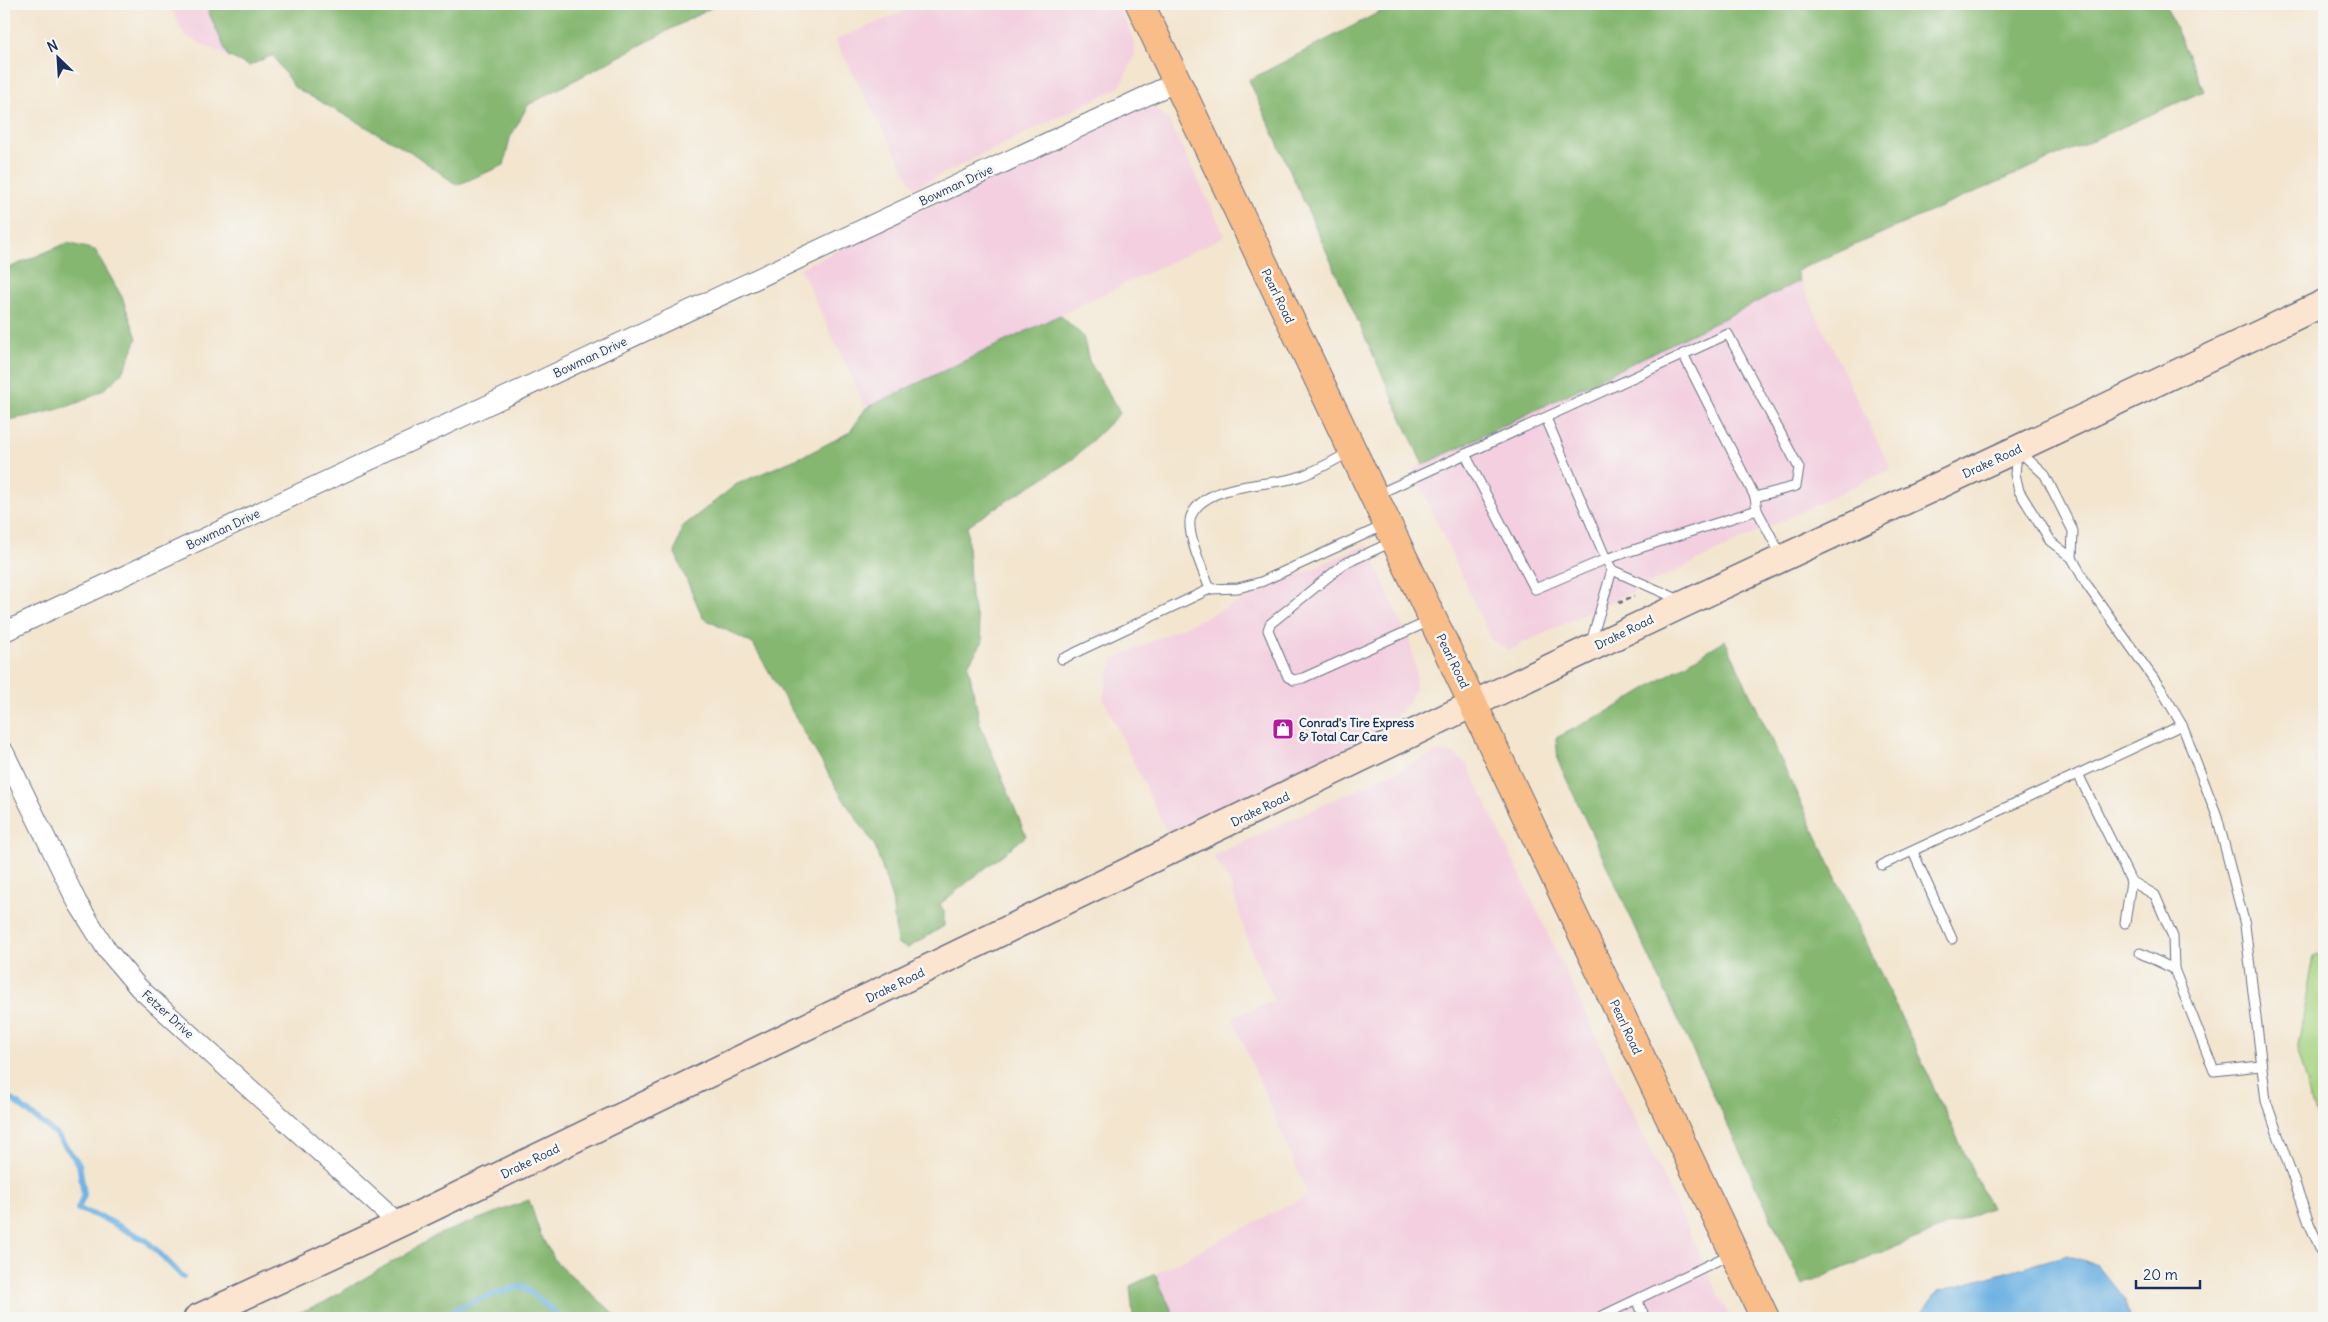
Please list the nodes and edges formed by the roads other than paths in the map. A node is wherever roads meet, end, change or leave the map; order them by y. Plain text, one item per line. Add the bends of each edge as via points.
1 (1140, 4) edge
2 (1176, 82) junction
3 (2324, 303) edge
4 (1683, 354) junction
5 (1546, 418) junction
6 (2017, 449) junction
7 (1352, 451) junction
8 (1465, 454) junction
9 (1374, 496) junction
10 (1755, 496) junction
11 (1757, 510) junction
12 (1391, 532) junction
13 (2072, 558) junction
14 (1606, 559) junction
15 (1783, 559) junction
16 (1612, 570) junction
17 (1210, 589) junction
18 (1686, 603) junction
19 (1433, 620) junction
20 (4, 632) edge
21 (1589, 650) junction
22 (1062, 659) dead end
23 (1473, 704) junction
24 (2182, 725) junction
25 (4, 752) edge
26 (2078, 774) junction
27 (1913, 852) junction
28 (1882, 865) dead end
29 (2131, 881) junction
30 (2125, 923) dead end
31 (1952, 939) dead end
32 (2140, 953) dead end
33 (2174, 969) junction
34 (2260, 1066) junction
35 (399, 1224) junction
36 (1734, 1252) junction
37 (2324, 1257) edge
38 (1637, 1300) junction
39 (197, 1318) edge
40 (1598, 1318) edge
41 (1645, 1318) edge
42 (1765, 1318) edge

1 - 2 main road, Pearl Road
2 - 7 main road, Pearl Road
2 - 20 street, Bowman Drive
3 - 6 street, Drake Road
4 - 5 lane
4 - 10 lane
4 - 10 lane via 1728,334 1799,468 1796,486
5 - 8 lane
5 - 14 lane
6 - 13 lane via 2045,475 2073,531
6 - 13 lane via 2015,474 2018,491 2050,541
6 - 15 street, Drake Road
7 - 9 main road, Pearl Road
7 - 17 lane via 1296,478 1218,493 1197,509 1191,516 1190,530
8 - 9 lane
8 - 14 lane via 1536,589
9 - 12 main road, Pearl Road
10 - 11 lane
11 - 14 lane
11 - 15 lane
12 - 17 lane via 1261,582 1238,588
12 - 19 main road, Pearl Road
12 - 19 lane via 1344,564 1270,624 1268,630 1288,677 1298,680
13 - 24 lane
14 - 16 lane
15 - 18 street, Drake Road
16 - 18 lane
16 - 21 lane
17 - 22 lane
18 - 21 street, Drake Road
19 - 23 main road, Pearl Road
21 - 23 street, Drake Road
23 - 35 street, Drake Road
23 - 36 main road, Pearl Road
24 - 26 lane
24 - 34 lane via 2217,816 2245,925
25 - 35 street, Fetzer Drive via 77,902 108,950 139,988
26 - 27 lane
26 - 29 lane
27 - 28 lane
27 - 31 lane
29 - 30 lane
29 - 33 lane via 2155,895 2173,937
32 - 33 lane
33 - 34 lane via 2214,1071
34 - 37 lane via 2266,1101
35 - 39 street, Drake Road
36 - 38 lane
36 - 42 main road, Pearl Road
38 - 40 lane
38 - 41 lane

